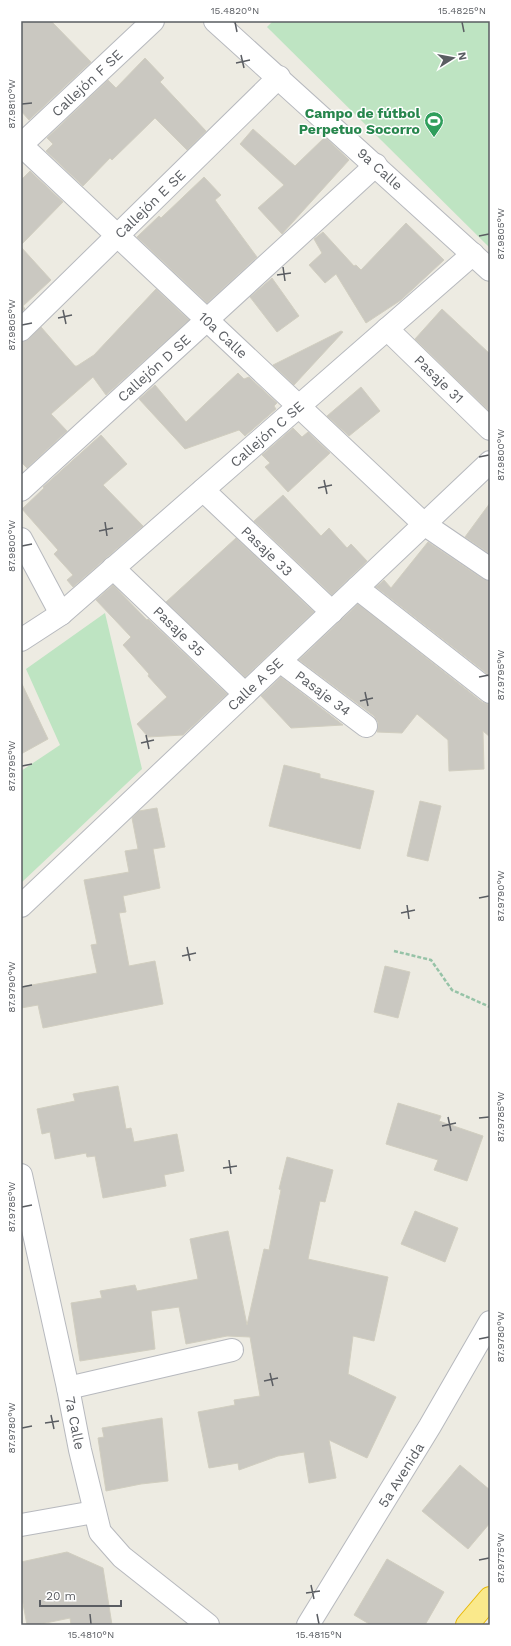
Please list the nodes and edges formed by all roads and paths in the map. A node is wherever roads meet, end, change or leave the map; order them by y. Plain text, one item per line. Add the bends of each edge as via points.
1 (153, 21) edge
2 (223, 23) edge
3 (279, 77) junction
4 (21, 145) edge
5 (376, 165) junction
6 (117, 236) junction
7 (474, 254) junction
8 (490, 270) edge
9 (207, 320) junction
10 (21, 330) edge
11 (387, 330) junction
12 (299, 406) junction
13 (490, 429) edge
14 (490, 462) edge
15 (21, 490) edge
16 (203, 490) junction
17 (424, 524) junction
18 (21, 539) edge
19 (113, 568) junction
20 (490, 569) edge
21 (357, 588) junction
22 (332, 612) junction
23 (61, 614) junction
24 (21, 640) edge
25 (280, 661) junction
26 (490, 692) edge
27 (245, 694) junction
28 (366, 726) dead end
29 (21, 906) edge
30 (394, 951) dead end
31 (490, 1007) edge
32 (21, 1175) edge
33 (26, 1217) edge
34 (30, 1262) edge
35 (490, 1322) edge
36 (232, 1350) dead end
37 (68, 1388) junction
38 (94, 1512) junction
39 (21, 1525) edge
40 (490, 1598) edge
41 (208, 1625) edge
42 (308, 1625) edge
43 (467, 1625) edge

1 - 4 street, Callejón F SE
2 - 3 street, 9a Calle
3 - 5 street, 9a Calle
3 - 6 street, Callejón E SE
4 - 6 street, 10a Calle
5 - 7 street, 9a Calle
5 - 9 street, Callejón D SE
6 - 9 street, 10a Calle
6 - 10 street, Callejón E SE
7 - 8 street, 9a Calle
7 - 11 street, Callejón C SE
9 - 12 street, 10a Calle
9 - 15 street, Callejón D SE
11 - 12 street, Callejón C SE
11 - 13 street, Pasaje 31
12 - 16 street, Callejón C SE
12 - 17 street, 10a Calle
14 - 17 street, Calle A SE
16 - 19 street, Callejón C SE
16 - 22 street, Pasaje 33
17 - 20 street, 10a Calle
17 - 21 street, Calle A SE
18 - 23 street
19 - 23 street, Callejón C SE
19 - 27 street, Pasaje 35
21 - 22 street, Calle A SE
21 - 26 street
22 - 25 street, Calle A SE
23 - 24 street, Callejón C SE
25 - 27 street, Calle A SE
25 - 28 street, Pasaje 34
27 - 29 street, Calle A SE
30 - 31 path via 430,960 452,990
32 - 33 street, 7a Calle
33 - 34 street, 7a Calle
34 - 37 street, 7a Calle
35 - 42 street, 5a Avenida via 430,1426
36 - 37 street
37 - 38 street, 7a Calle
38 - 39 street
38 - 41 street, 7a Calle via 100,1532 122,1557
40 - 43 highway

